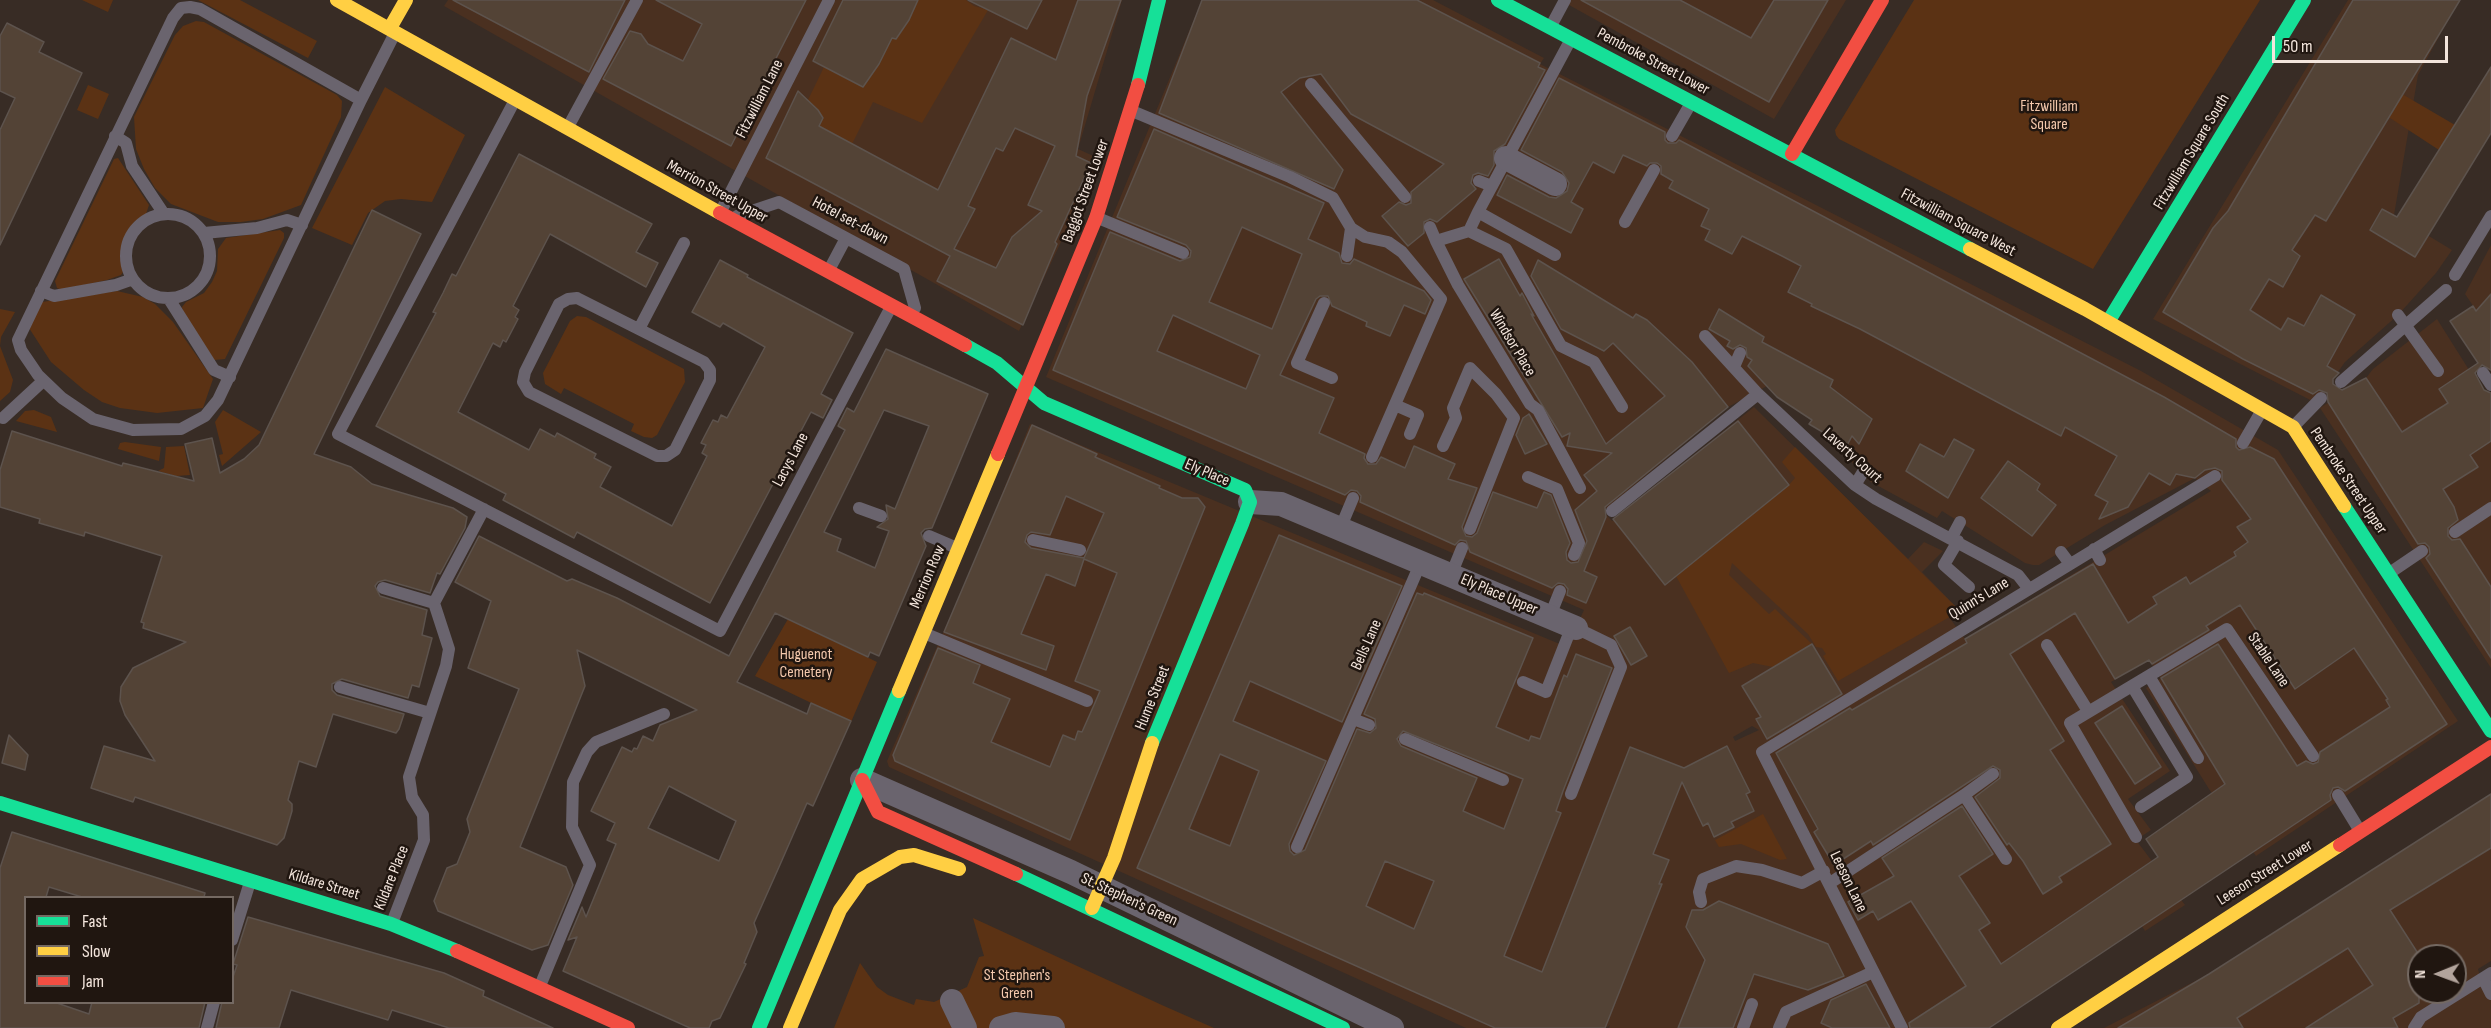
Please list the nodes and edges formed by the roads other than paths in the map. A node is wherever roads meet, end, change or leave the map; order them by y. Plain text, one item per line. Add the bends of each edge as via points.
1 (336, 0) edge
2 (406, 0) edge
3 (637, 0) edge
4 (829, 0) edge
5 (1158, 0) edge
6 (1498, 0) edge
7 (1565, 0) edge
8 (1882, 0) edge
9 (2304, 0) edge
10 (1550, 27) junction
11 (393, 30) junction
12 (1572, 38) junction
13 (1311, 84) dead end
14 (516, 99) junction
15 (361, 100) junction
16 (1692, 101) junction
17 (1131, 111) junction
18 (567, 128) junction
19 (115, 136) junction
20 (1672, 136) dead end
21 (1792, 154) junction
22 (1506, 158) junction
23 (1654, 170) dead end
24 (1479, 181) dead end
25 (1555, 184) dead end
26 (1492, 186) junction
27 (1405, 197) dead end
28 (1478, 212) junction
29 (164, 214) junction
30 (723, 214) junction
31 (2491, 216) edge
32 (1096, 218) junction
33 (1625, 222) dead end
34 (302, 225) junction
35 (1431, 227) dead end
36 (1351, 228) junction
37 (1469, 231) junction
38 (204, 233) junction
39 (846, 238) junction
40 (1436, 241) junction
41 (684, 243) dead end
42 (1183, 253) dead end
43 (1555, 255) dead end
44 (1347, 256) dead end
45 (829, 271) junction
46 (2455, 275) dead end
47 (133, 279) junction
48 (2446, 290) dead end
49 (40, 291) junction
50 (169, 299) junction
51 (1324, 303) dead end
52 (892, 305) junction
53 (922, 320) junction
54 (2402, 320) junction
55 (2108, 322) junction
56 (639, 329) junction
57 (1712, 338) dead end
58 (1740, 353) dead end
59 (1734, 367) junction
60 (2438, 371) dead end
61 (2484, 373) dead end
62 (230, 377) junction
63 (1332, 378) dead end
64 (43, 381) junction
65 (2340, 382) dead end
66 (2491, 385) edge
67 (1027, 387) junction
68 (1758, 394) junction
69 (2321, 398) dead end
70 (1395, 405) junction
71 (1622, 407) dead end
72 (2263, 408) junction
73 (3, 418) dead end
74 (2293, 427) junction
75 (1410, 434) dead end
76 (2243, 443) dead end
77 (1443, 446) dead end
78 (1372, 457) dead end
79 (1863, 472) dead end
80 (2215, 476) dead end
81 (1528, 477) dead end
82 (1855, 485) junction
83 (1580, 488) dead end
84 (1353, 498) dead end
85 (1250, 502) junction
86 (859, 508) dead end
87 (2491, 508) edge
88 (484, 509) junction
89 (1612, 511) dead end
90 (881, 516) dead end
91 (1960, 522) dead end
92 (1340, 529) junction
93 (1470, 529) dead end
94 (2455, 532) dead end
95 (929, 536) dead end
96 (1955, 539) junction
97 (1033, 540) dead end
98 (1462, 548) dead end
99 (958, 550) junction
100 (1080, 550) dead end
101 (2422, 551) dead end
102 (2061, 552) dead end
103 (1574, 555) dead end
104 (1422, 562) junction
105 (2070, 564) junction
106 (2390, 573) junction
107 (1451, 575) junction
108 (1969, 587) dead end
109 (383, 588) dead end
110 (2028, 589) junction
111 (1560, 591) dead end
112 (434, 603) junction
113 (1566, 623) junction
114 (922, 633) junction
115 (2048, 645) dead end
116 (2149, 676) junction
117 (1523, 682) dead end
118 (2132, 686) junction
119 (340, 687) dead end
120 (1087, 701) dead end
121 (2088, 711) junction
122 (430, 713) junction
123 (664, 714) dead end
124 (1353, 719) junction
125 (1369, 725) dead end
126 (2491, 731) edge
127 (1405, 739) dead end
128 (2491, 747) edge
129 (1761, 752) joint
130 (2313, 756) dead end
131 (2198, 759) dead end
132 (1994, 774) dead end
133 (862, 780) junction
134 (1503, 780) dead end
135 (1571, 794) dead end
136 (1964, 795) junction
137 (2338, 795) dead end
138 (0, 803) edge
139 (2141, 807) dead end
140 (2361, 832) junction
141 (2136, 837) dead end
142 (1297, 847) dead end
143 (2006, 858) dead end
144 (1824, 871) junction
145 (968, 874) dead end
146 (250, 880) junction
147 (1830, 883) junction
148 (1030, 898) dead end
149 (1097, 898) junction
150 (1077, 902) junction
151 (1701, 902) dead end
152 (806, 914) junction
153 (392, 924) junction
154 (785, 928) dead end
155 (234, 933) edge
156 (1873, 972) junction
157 (2487, 975) edge
158 (540, 987) junction
159 (2491, 994) edge
160 (952, 1001) dead end
161 (213, 1004) edge
162 (1752, 1004) dead end
163 (207, 1028) edge
164 (628, 1028) edge
165 (759, 1028) edge
166 (790, 1028) edge
167 (965, 1028) edge
168 (1001, 1028) edge
169 (1053, 1028) edge
170 (1343, 1028) edge
171 (1392, 1028) edge
172 (1743, 1028) edge
173 (1779, 1028) edge
174 (1902, 1028) edge
175 (2058, 1028) edge
176 (2414, 1028) edge

1 - 11 main road, Merrion Street Upper
2 - 11 main road
3 - 18 lane
4 - 30 lane, Fitzwilliam Lane
5 - 17 main road, Baggot Street Lower
6 - 10 main road, Pembroke Street Lower
7 - 10 lane
8 - 21 main road
9 - 55 main road, Fitzwilliam Square South
10 - 12 main road, Pembroke Street Lower
11 - 14 main road, Merrion Street Upper
11 - 15 lane
12 - 16 main road, Pembroke Street Lower
12 - 22 lane
13 - 27 lane
14 - 18 main road, Merrion Street Upper
14 - 88 lane via 338,434
15 - 19 lane via 200,9 182,8 173,18
15 - 34 lane
16 - 20 lane
16 - 21 main road, Pembroke Street Lower
17 - 32 main road, Baggot Street Lower
17 - 36 lane via 1333,198
18 - 30 main road, Merrion Street Upper
19 - 29 lane via 126,143 132,166
19 - 49 lane
21 - 55 main road, Fitzwilliam Square West
22 - 25 street
22 - 26 lane
23 - 33 lane
24 - 26 lane
26 - 28 lane
28 - 37 lane
28 - 43 lane
29 - 38 lane via 185,217
29 - 47 lane via 143,222 128,243 126,255
30 - 39 lane, Hotel set-down via 738,216 779,202
30 - 45 main road, Merrion Street Upper
31 - 46 lane
32 - 42 lane
32 - 67 main road, Baggot Street Lower
34 - 38 lane via 287,220 257,228
34 - 62 lane
35 - 40 lane, Windsor Place
36 - 44 lane
36 - 70 lane via 1365,237 1388,242 1402,252 1441,299
37 - 40 lane
37 - 71 lane via 1506,249 1561,346 1594,362
38 - 50 lane via 211,254 204,280 183,297
39 - 45 lane
39 - 53 lane, Hotel set-down via 904,269 912,301
40 - 83 lane, Windsor Place via 1458,285 1530,404 1538,410
41 - 56 lane
45 - 52 main road, Merrion Street Upper
47 - 49 lane via 54,296
47 - 50 lane via 142,290
48 - 54 lane
49 - 64 lane via 18,340
50 - 62 lane via 214,370
51 - 63 lane via 1297,363
52 - 53 main road, Merrion Street Upper
52 - 88 lane, Lacys Lane via 720,632
53 - 67 main road, Merrion Street Upper via 998,364
54 - 60 lane
54 - 65 lane
55 - 72 main road, Pembroke Street Upper
56 - 56 lane via 704,362 710,370 710,380 675,450 666,456 657,456 529,392 523,382 559,304 568,299 577,298
57 - 59 lane, Laverty Court
58 - 59 lane
59 - 68 lane, Laverty Court via 1752,378
61 - 66 lane
62 - 64 lane via 205,416 181,429 164,431 133,430 93,419
64 - 73 lane
67 - 85 main road, Ely Place via 1044,403 1245,490
67 - 99 main road, Merrion Row via 978,520
68 - 82 lane, Laverty Court
68 - 89 lane
69 - 74 lane
70 - 75 lane via 1418,415
70 - 78 lane
72 - 74 main road, Pembroke Street Upper
72 - 76 lane
74 - 106 main road, Pembroke Street Upper
77 - 93 lane via 1456,418 1453,408 1470,368 1514,418
79 - 82 lane
80 - 105 lane, Quinn's Lane via 2097,554
81 - 103 lane via 1557,489 1579,543
82 - 96 lane, Laverty Court via 1879,493
84 - 92 lane
85 - 92 street via 1281,504
85 - 149 main road, Hume Street via 1141,770
86 - 90 lane
87 - 94 lane
88 - 112 lane
91 - 96 lane
92 - 104 street
95 - 99 lane
96 - 108 lane via 1944,565
96 - 110 lane, Laverty Court via 2019,575
97 - 100 lane
98 - 107 lane
99 - 114 main road, Merrion Row
101 - 106 lane
102 - 105 lane
104 - 107 street, Ely Place Upper
104 - 124 lane, Bells Lane
105 - 110 lane, Quinn's Lane
106 - 126 main road, Pembroke Street Upper
107 - 113 street, Ely Place Upper
109 - 112 lane
110 - 129 lane, Quinn's Lane
111 - 113 lane
112 - 122 lane, Kildare Place via 449,649
113 - 117 lane via 1546,692
113 - 135 lane via 1611,645 1621,667
114 - 120 lane via 1046,688
114 - 133 main road, Merrion Row
115 - 121 lane
116 - 118 lane, Stable Lane
116 - 130 lane, Stable Lane via 2227,629
116 - 131 lane
118 - 121 lane, Stable Lane
118 - 139 lane via 2187,777
119 - 122 lane
121 - 141 lane via 2070,723
122 - 153 lane, Kildare Place via 409,777 412,797 423,815 424,840
123 - 158 lane via 596,742 573,782 572,827 590,865
124 - 125 lane
124 - 142 lane, Bells Lane
127 - 134 lane
128 - 140 main road, Leeson Street Lower
129 - 144 lane, Leeson Lane
132 - 136 lane
133 - 149 street, St. Stephen's Green
133 - 150 main road, St. Stephen's Green via 878,812
133 - 152 main road
136 - 143 lane
136 - 147 lane
137 - 140 lane
138 - 146 main road, Kildare Street
140 - 175 main road, Leeson Street Lower
144 - 147 lane, Leeson Lane
144 - 151 lane via 1802,883 1736,866 1703,879
145 - 166 main road via 938,860 914,855 900,857 862,879 840,910
146 - 153 main road, Kildare Street
146 - 155 lane
147 - 156 lane, Leeson Lane
148 - 150 main road, St. Stephen's Green
149 - 150 main road, St. Stephen's Green
149 - 170 main road, St. Stephen's Green
149 - 171 street, St. Stephen's Green
152 - 154 lane
152 - 165 main road
153 - 158 main road, Kildare Street
156 - 173 lane via 1786,1012
156 - 174 lane, Leeson Lane
157 - 159 lane
157 - 176 lane via 2421,1017
158 - 164 main road, Kildare Street
160 - 167 street
161 - 163 lane
162 - 172 lane
168 - 169 street via 1015,1024

